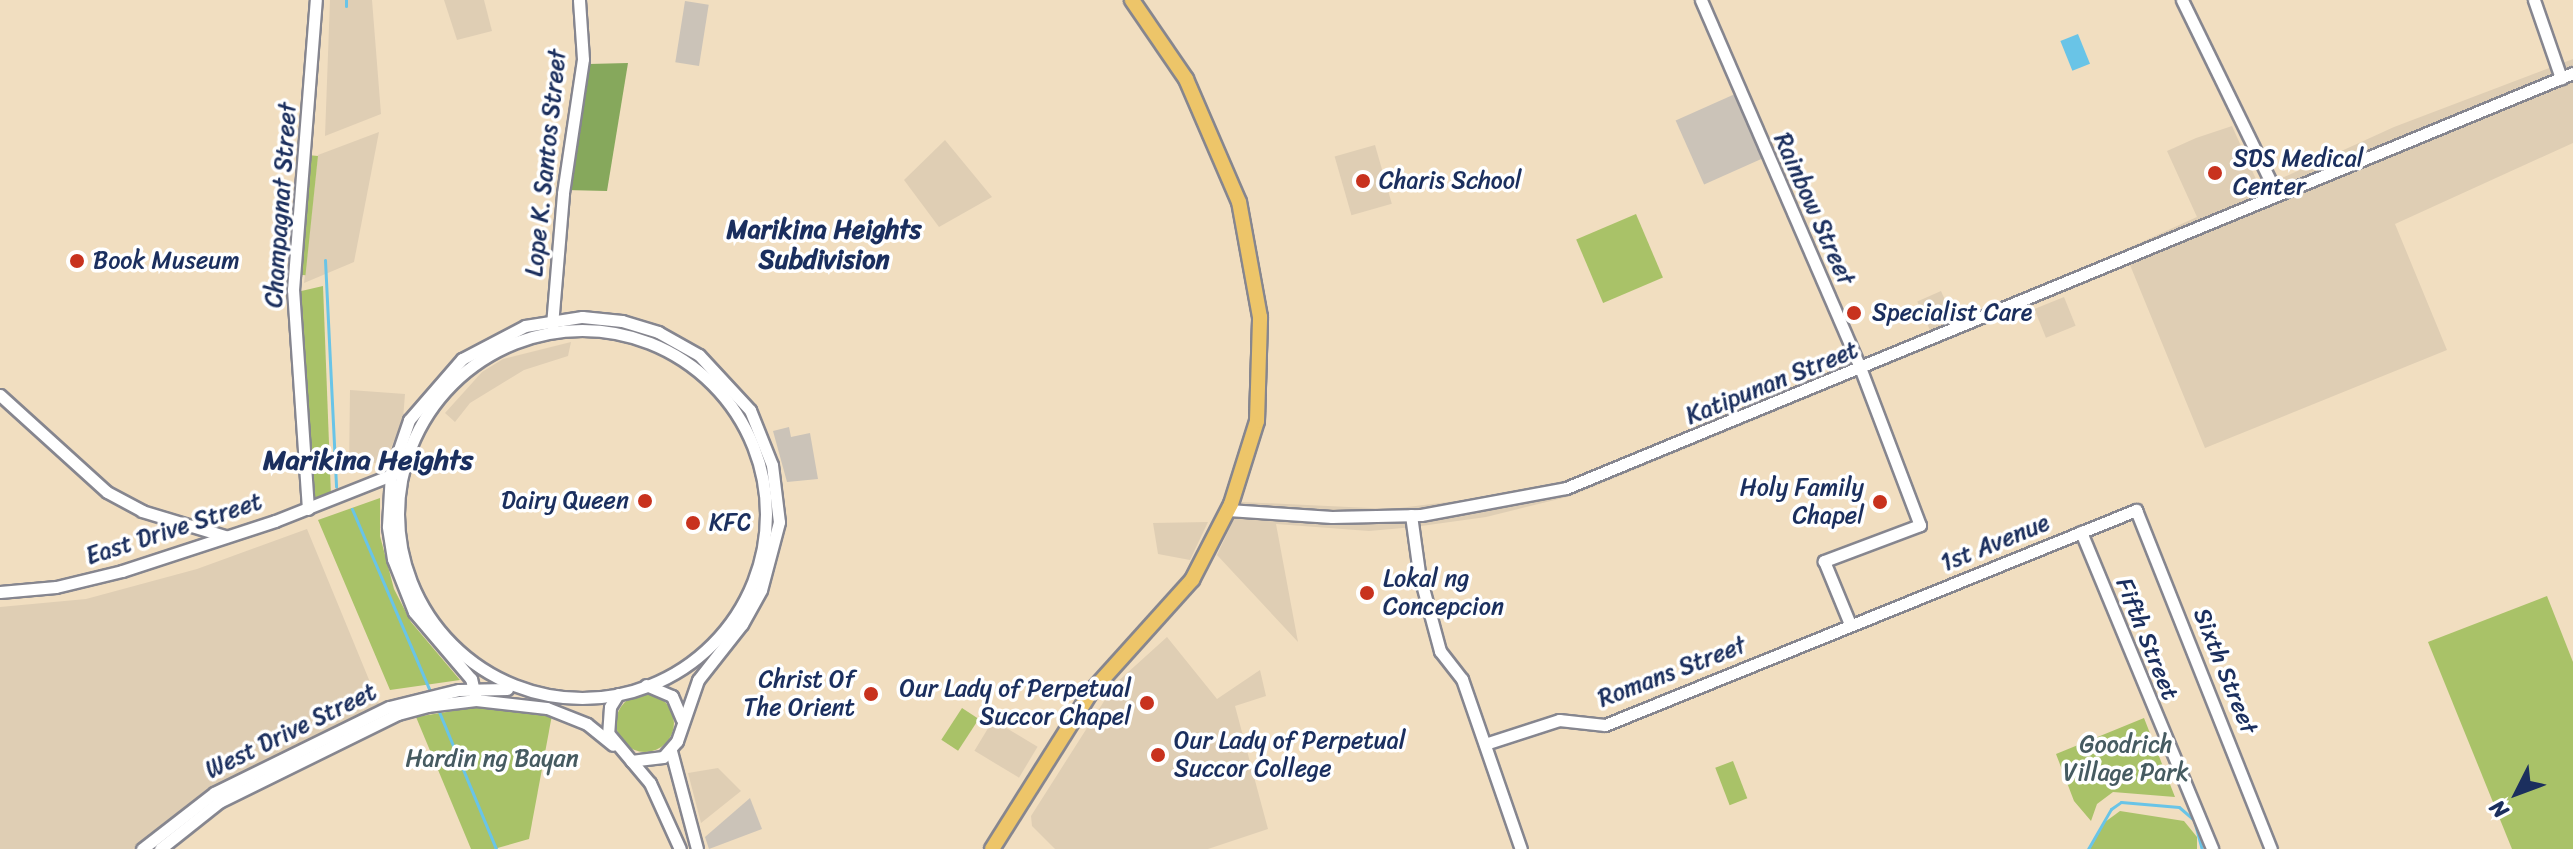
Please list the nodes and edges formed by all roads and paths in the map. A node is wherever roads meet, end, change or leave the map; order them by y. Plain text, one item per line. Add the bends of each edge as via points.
1 (316, 0) edge
2 (579, 0) edge
3 (1132, 0) edge
4 (1701, 0) edge
5 (2182, 0) edge
6 (2534, 0) edge
7 (2567, 76) edge
8 (2276, 193) junction
9 (552, 324) junction
10 (1861, 370) junction
11 (0, 395) edge
12 (424, 397) junction
13 (435, 405) junction
14 (396, 473) junction
15 (308, 509) junction
16 (1228, 510) junction
17 (2136, 510) joint
18 (1411, 515) junction
19 (2081, 532) junction
20 (226, 536) junction
21 (0, 592) edge
22 (1870, 617) joint
23 (1850, 624) junction
24 (484, 673) junction
25 (645, 685) junction
26 (512, 689) junction
27 (479, 694) junction
28 (618, 694) junction
29 (433, 699) junction
30 (682, 720) junction
31 (1485, 744) junction
32 (613, 745) junction
33 (671, 751) junction
34 (631, 761) junction
35 (142, 849) edge
36 (160, 849) edge
37 (680, 849) edge
38 (697, 849) edge
39 (992, 849) edge
40 (1521, 849) edge
41 (2212, 849) edge
42 (2271, 849) edge

1 - 15 street, Champagnat Street via 293,290
2 - 9 street, Lope K. Santos Street via 583,59
3 - 16 main road via 1174,60 1215,137 1253,261 1260,317 1259,404 1251,448
4 - 10 street, Rainbow Street
5 - 8 street
6 - 7 street
7 - 8 street, Katipunan Street
8 - 10 street, Katipunan Street
9 - 12 street via 477,349
9 - 13 street via 493,354
9 - 25 street via 624,336 688,363 735,410 759,465 766,533 747,598 699,655
9 - 30 street via 622,321 691,348 742,399 769,452 779,509 770,566 742,624 698,680
10 - 18 street, Katipunan Street via 1566,488 1483,507
10 - 23 street, Rainbow Street via 1920,525 1824,561
11 - 20 street via 107,492 142,511
12 - 13 street
12 - 14 street via 403,433
13 - 14 street
14 - 15 street, East Drive Street
14 - 24 street via 399,531 418,595 443,636
14 - 27 street via 388,526 399,580 424,628
15 - 20 street, East Drive Street
16 - 18 street, Katipunan Street via 1332,517
16 - 39 main road via 1187,588 1091,692
17 - 19 street, 1st Avenue
17 - 42 street, Sixth Street
18 - 31 street via 1421,583 1440,651 1462,679
19 - 22 street, 1st Avenue
19 - 41 street, Fifth Street
20 - 21 street, East Drive Street via 82,581
22 - 23 street, Romans Street
23 - 31 street, Romans Street via 1605,725 1559,720
24 - 26 street
24 - 27 street
25 - 28 street
25 - 30 street via 672,696
26 - 27 street
26 - 28 street via 562,699
27 - 29 street, West Drive Street
27 - 32 street via 560,712
28 - 32 street via 607,720
29 - 35 street, West Drive Street via 389,707 214,793
29 - 36 street, West Drive Street via 219,802
30 - 33 street
31 - 40 street
32 - 34 street
33 - 34 street via 654,760
33 - 38 street
34 - 37 street via 650,783

